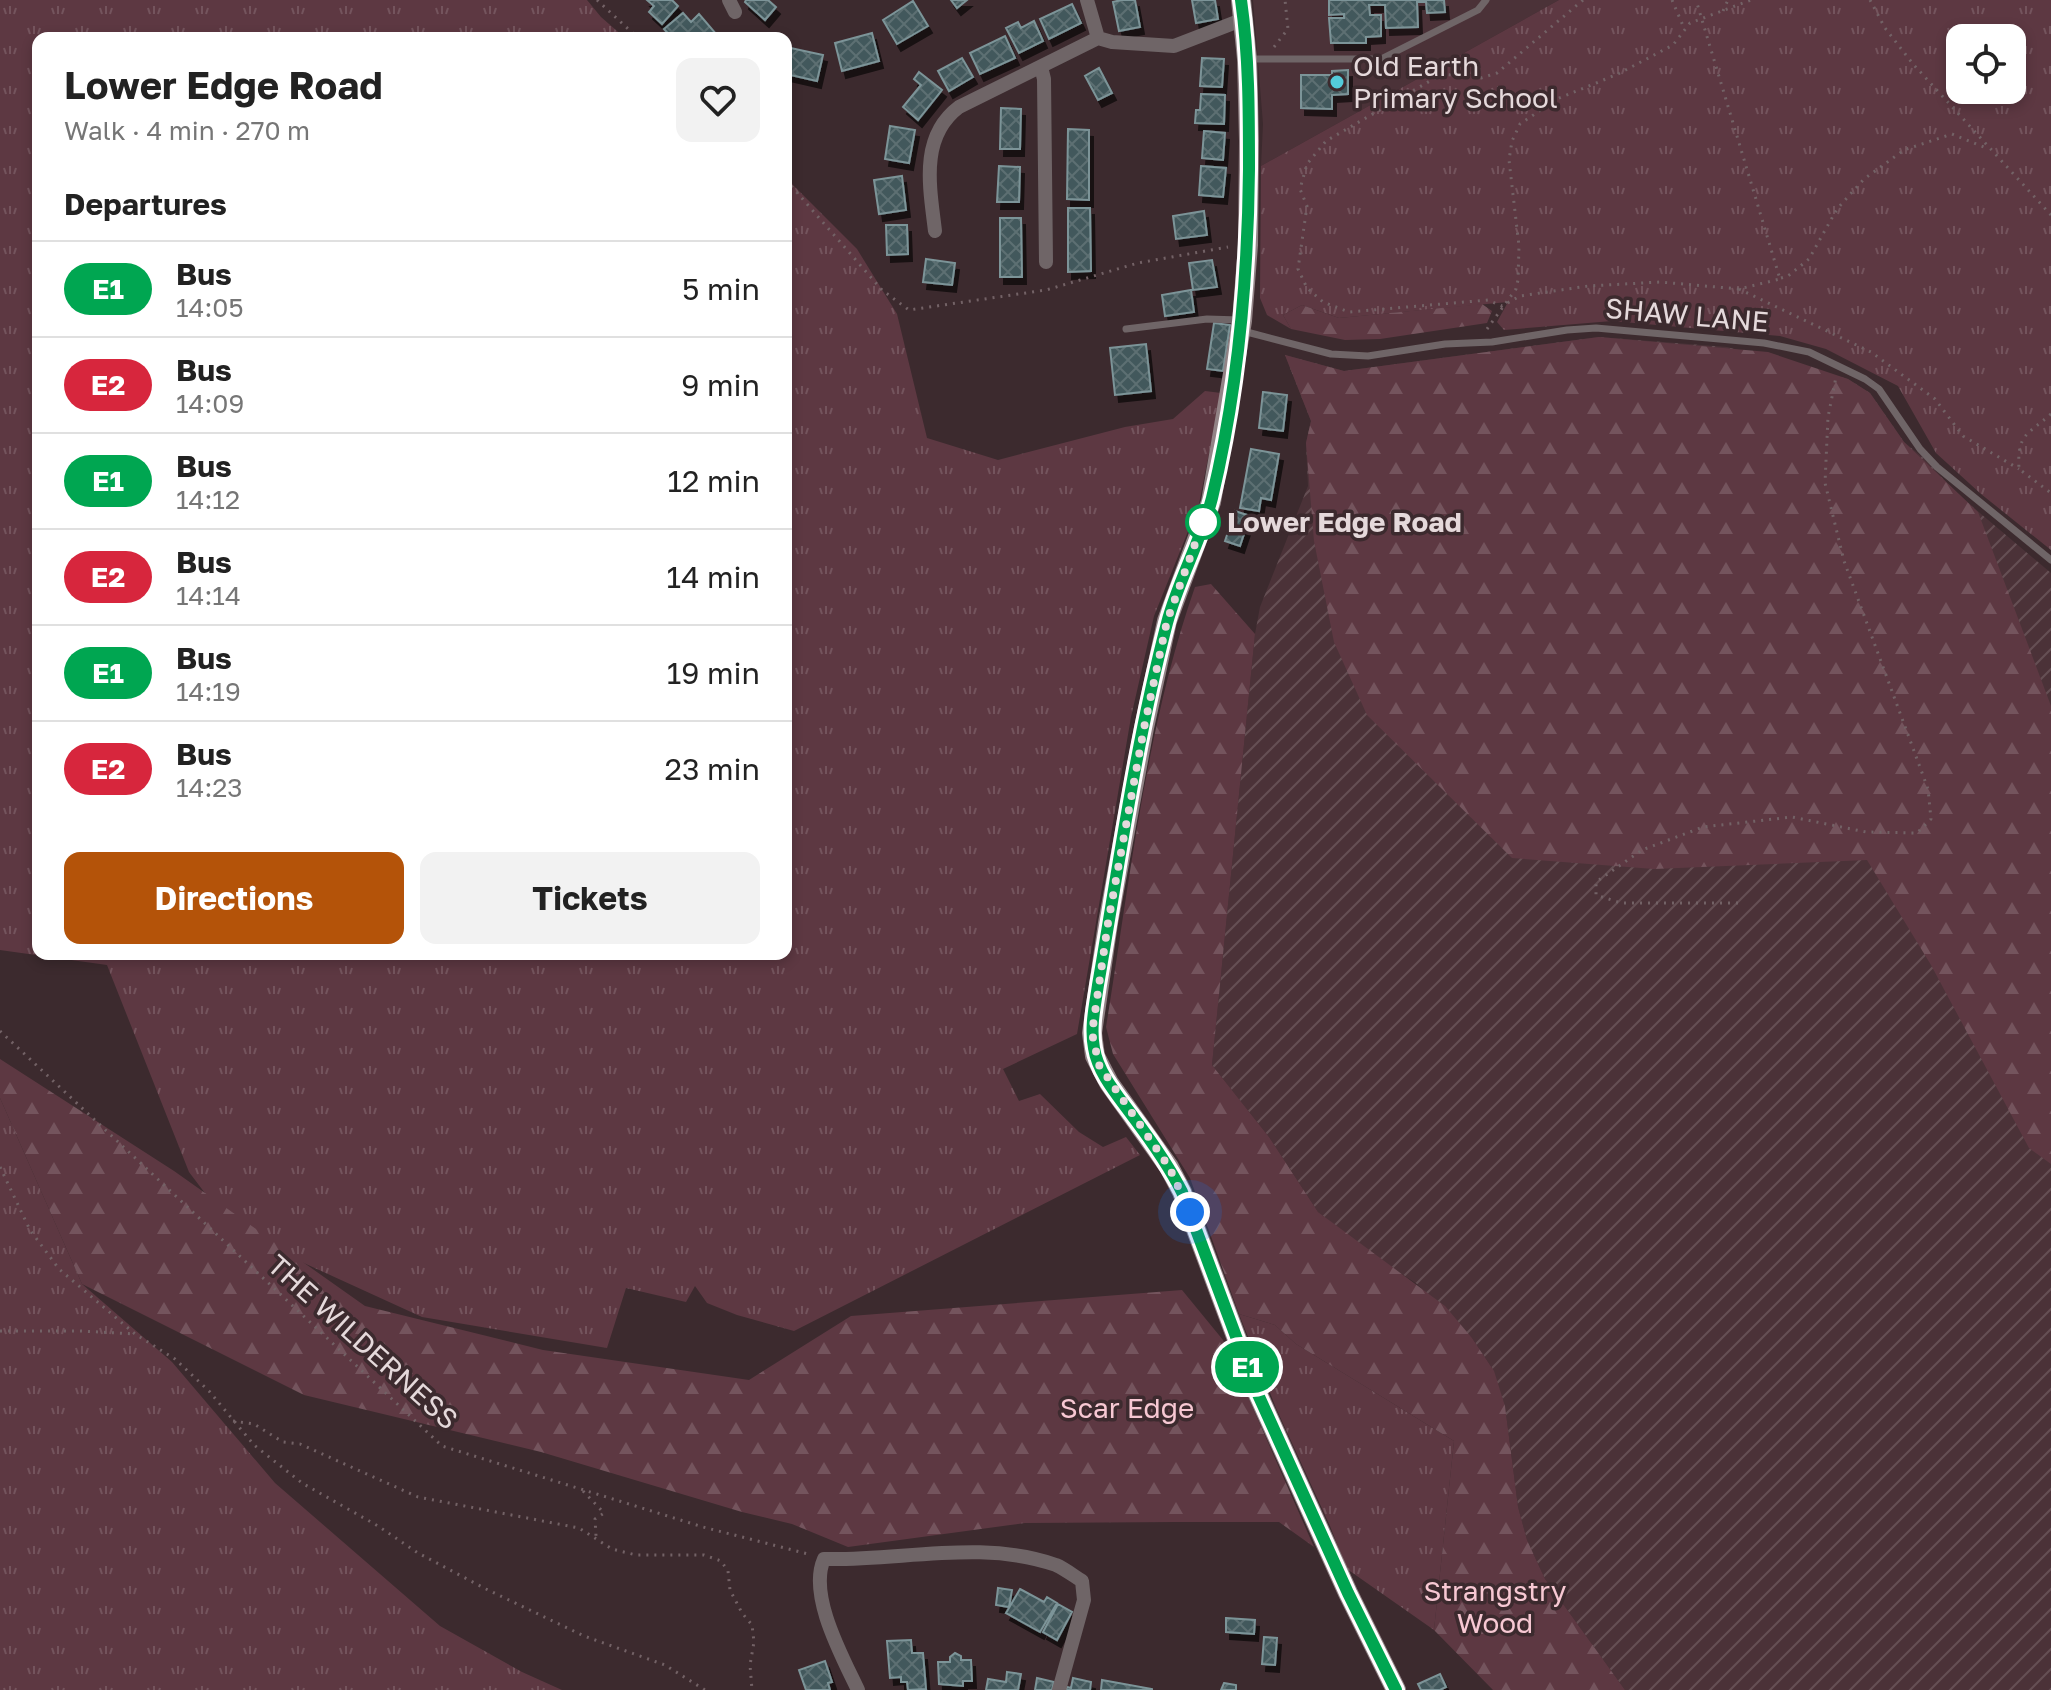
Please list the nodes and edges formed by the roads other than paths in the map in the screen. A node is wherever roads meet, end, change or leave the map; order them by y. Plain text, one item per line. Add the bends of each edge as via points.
1 (1087, 0) edge
2 (1486, 0) edge
3 (1242, 10) edge
4 (1098, 38) junction
5 (1256, 59) junction
6 (1041, 67) junction
7 (935, 231) dead end
8 (1046, 262) dead end
9 (1241, 326) junction
10 (1126, 329) dead end
11 (2051, 560) edge
12 (858, 1690) edge
13 (1059, 1690) edge
14 (1396, 1690) edge

1 - 4 street
2 - 5 lane via 1478,10 1381,59
3 - 4 street via 1174,46
3 - 5 street
4 - 6 street
5 - 9 street
6 - 7 street via 959,107 944,123 929,163
6 - 8 street
9 - 10 lane, SHAW LANE via 1207,319
9 - 11 lane, SHAW LANE via 1331,354 1356,356 1596,328 1809,352 1879,389 1937,467
9 - 14 street via 1211,502 1167,621 1144,728 1098,985 1093,1046 1109,1083 1182,1192 1256,1390
12 - 13 street via 820,1595 824,1559 960,1553 1008,1554 1058,1566 1082,1581 1084,1600

